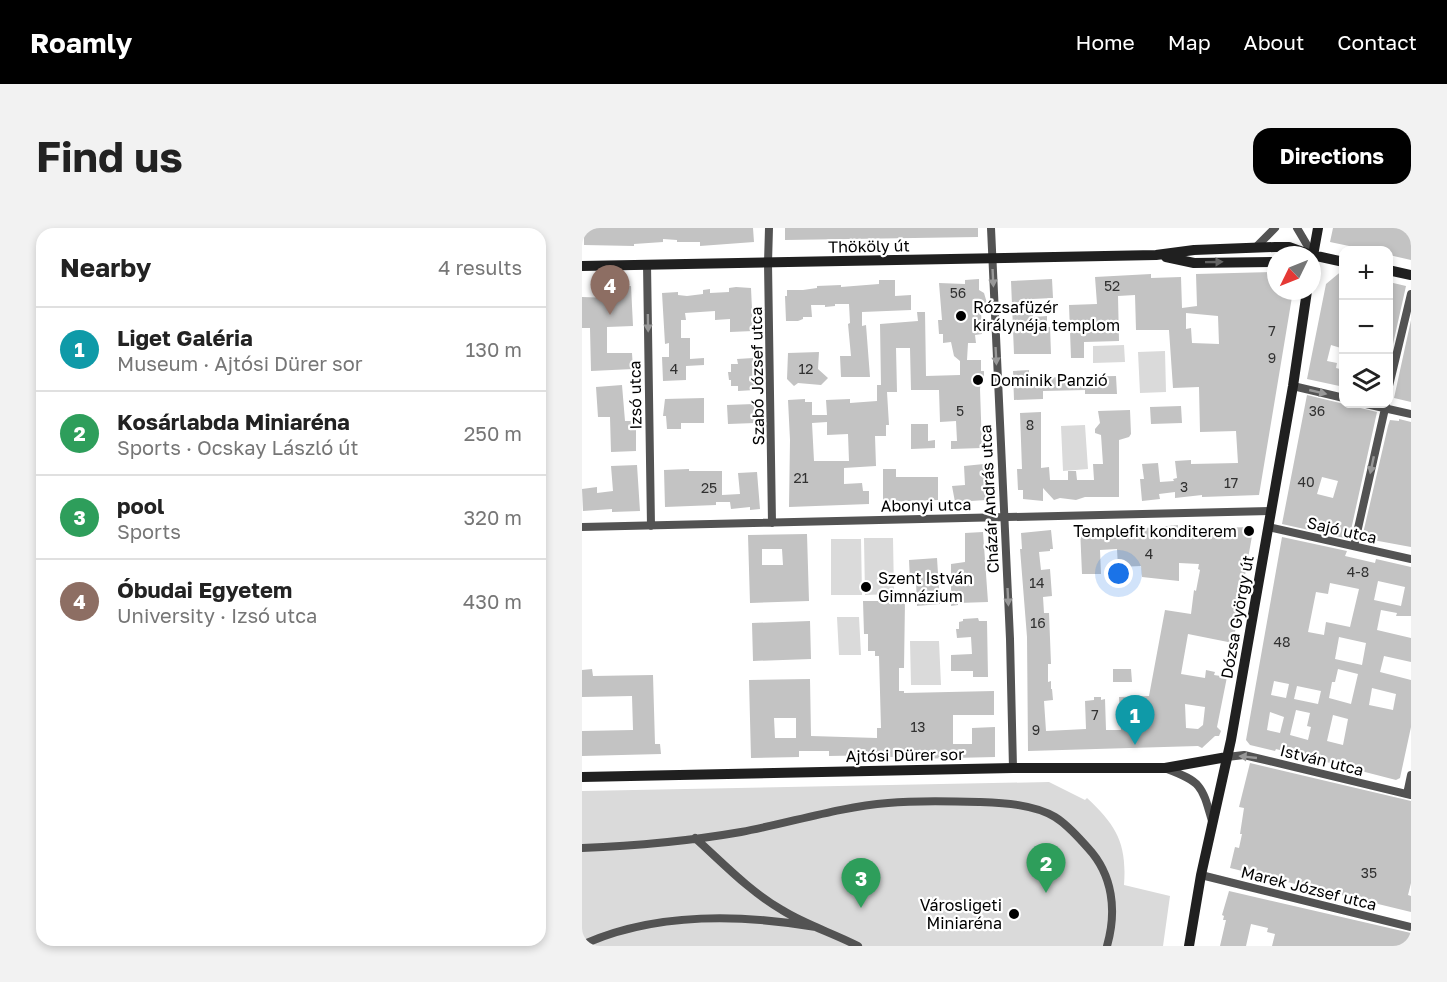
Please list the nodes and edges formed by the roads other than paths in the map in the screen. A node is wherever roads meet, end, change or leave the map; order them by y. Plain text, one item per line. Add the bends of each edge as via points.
1 (769, 228) edge
2 (991, 228) edge
3 (1275, 228) edge
4 (1297, 228) edge
5 (1318, 228) edge
6 (1306, 246) edge
7 (1314, 246) edge
8 (1256, 247) junction
9 (1267, 247) edge
10 (1156, 255) junction
11 (1321, 258) edge
12 (992, 259) junction
13 (1339, 261) edge
14 (1267, 262) edge
15 (768, 263) junction
16 (647, 264) junction
17 (582, 266) edge
18 (1393, 271) edge
19 (1411, 274) edge
20 (1411, 294) edge
21 (1306, 300) edge
22 (1393, 373) edge
23 (1293, 386) junction
24 (1339, 397) edge
25 (1385, 408) edge
26 (1392, 408) edge
27 (1411, 414) edge
28 (1270, 512) junction
29 (1004, 518) junction
30 (772, 523) junction
31 (651, 526) junction
32 (582, 527) edge
33 (1268, 527) junction
34 (1354, 546) junction
35 (1411, 559) edge
36 (1227, 758) junction
37 (1013, 768) junction
38 (1165, 768) junction
39 (1411, 775) edge
40 (582, 777) edge
41 (1409, 795) edge
42 (1212, 823) junction
43 (695, 838) junction
44 (582, 848) edge
45 (1201, 875) junction
46 (816, 927) junction
47 (1411, 927) edge
48 (582, 945) edge
49 (858, 946) edge
50 (1107, 946) edge
51 (1189, 946) edge

1 - 15 street, Szabó József utca
2 - 12 street, Cházár András utca
3 - 8 street
4 - 6 street
5 - 7 main road
8 - 9 main road, Thököly út
8 - 10 main road, Thököly út
10 - 12 main road, Thököly út
10 -> 14 main road, Thököly út via 1194,263
11 - 13 main road, Thököly út
12 - 15 main road, Thököly út
12 -> 29 street, Cházár András utca
15 - 16 main road, Thököly út
15 - 30 street, Szabó József utca
16 - 17 main road, Thököly út
16 -> 31 street, Izsó utca
18 - 19 main road
20 - 22 street
21 - 23 main road, Dózsa György út
23 -> 24 street
23 - 28 main road, Dózsa György út
25 -> 34 street
26 - 27 street
28 - 29 street, Abonyi utca
28 - 33 main road, Dózsa György út
29 - 30 street, Abonyi utca
29 -> 37 street, Cházár András utca
30 - 31 street, Abonyi utca
31 - 32 street, Abonyi utca
33 - 34 street, Sajó utca
33 - 36 main road, Dózsa György út
34 - 35 street, Sajó utca
36 - 38 main road, Ajtósi Dürer sor
41 -> 36 street, István utca via 1244,755
36 - 42 main road, Dózsa György út
37 - 38 main road, Ajtósi Dürer sor
37 - 40 main road, Ajtósi Dürer sor
38 - 42 street via 1194,780 1200,787
39 - 41 street
42 - 45 main road, Dózsa György út
43 - 44 street
43 - 46 street via 755,892
43 - 50 street via 888,803 945,801 1024,807 1050,815 1063,824 1102,867 1112,900
45 - 47 street, Marek József utca
45 - 51 main road, Dózsa György út
46 - 48 street via 703,918 622,930
46 - 49 street

